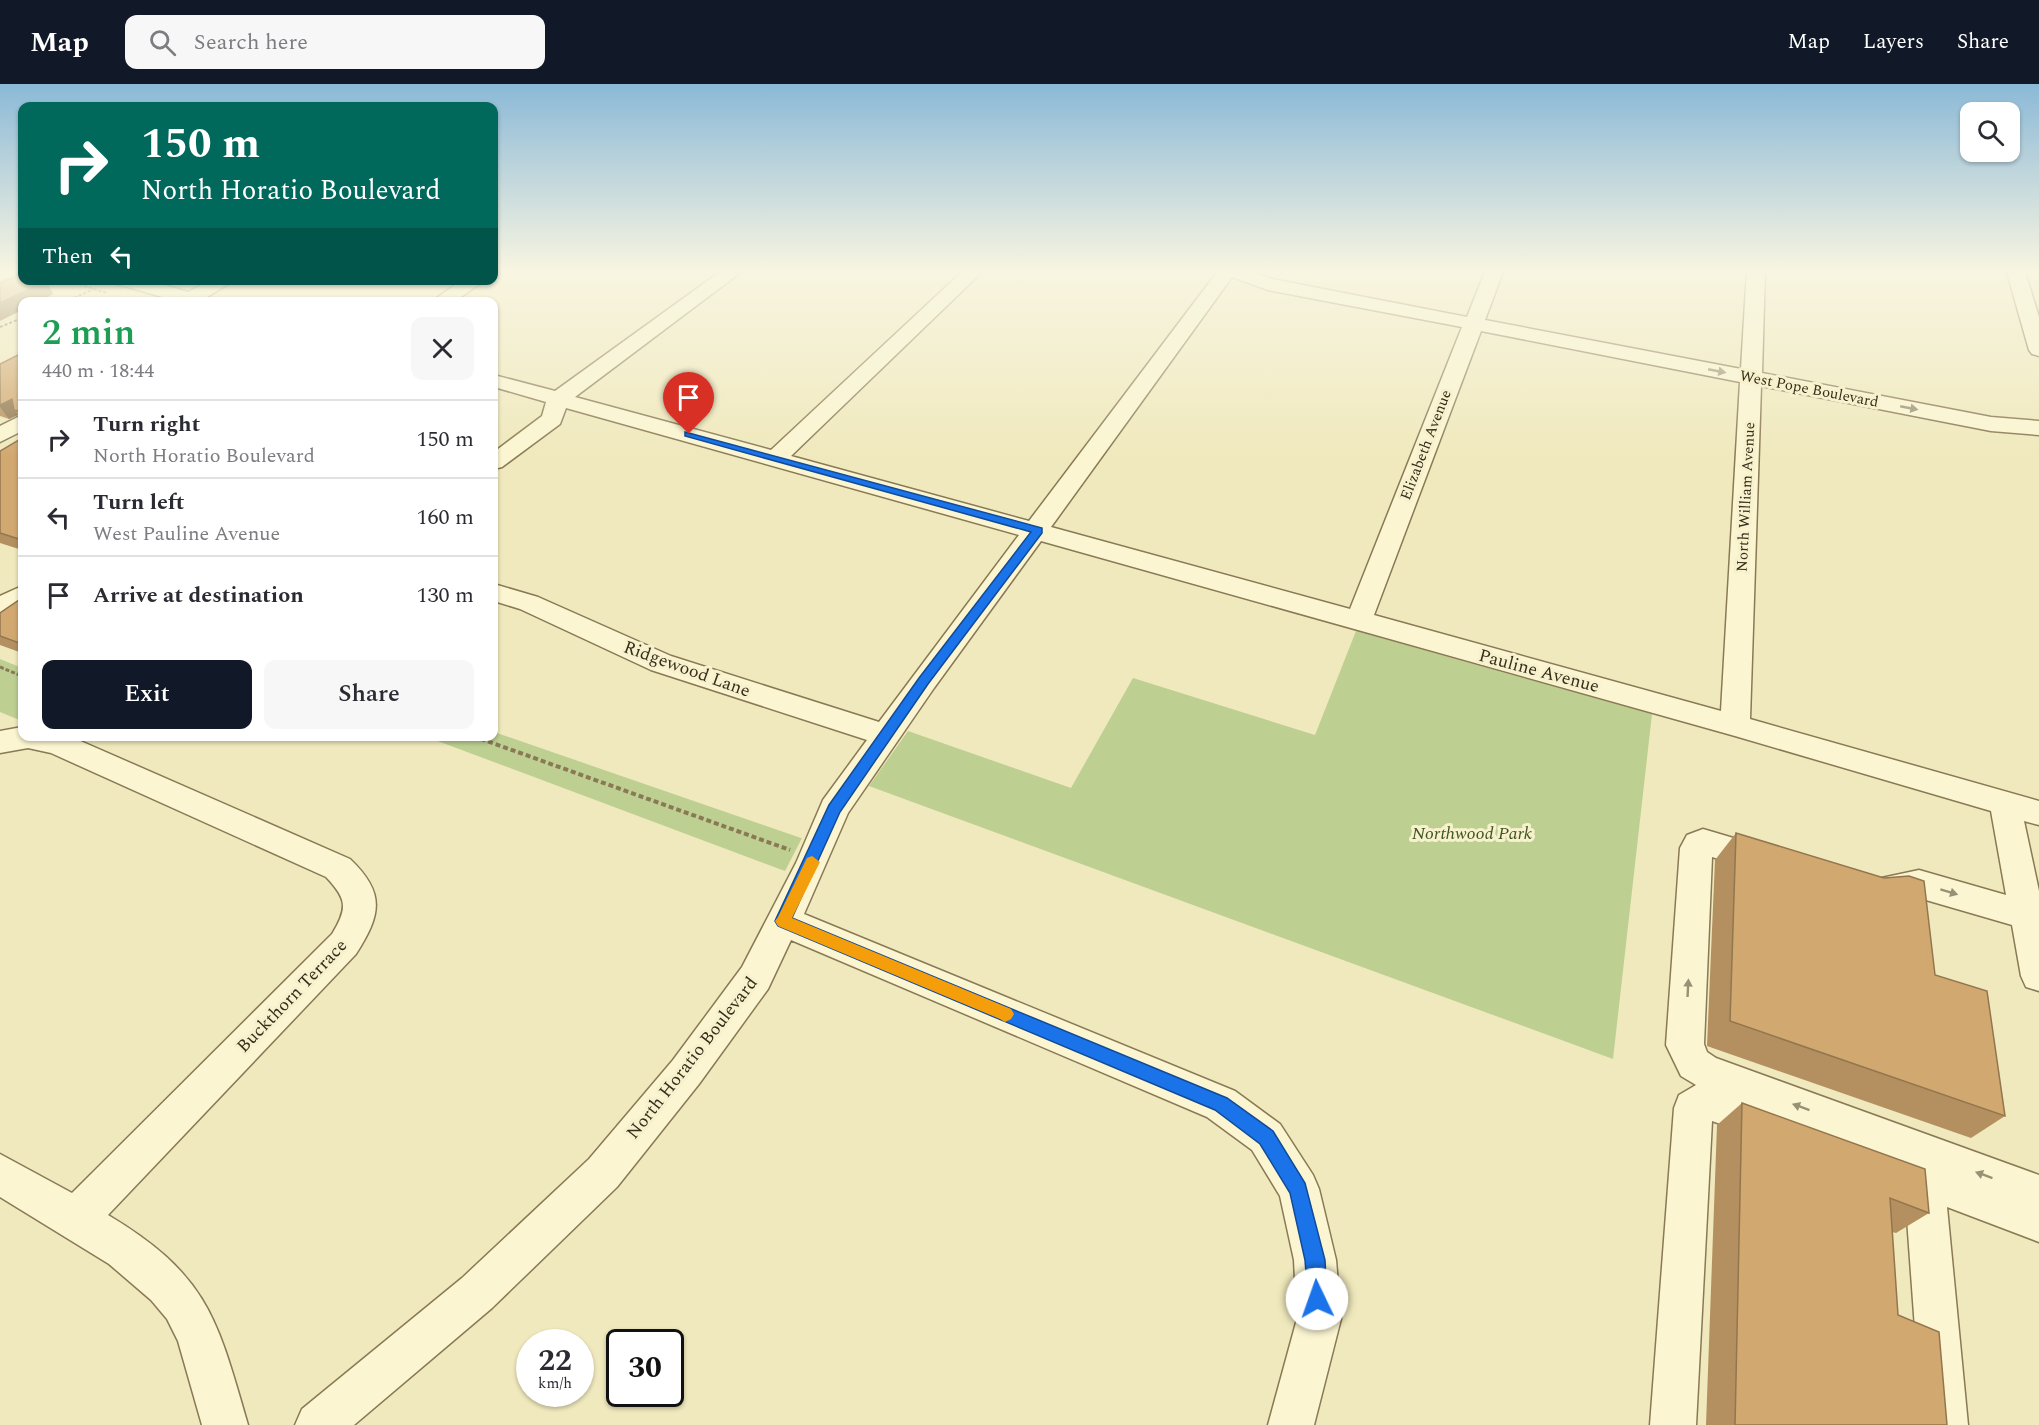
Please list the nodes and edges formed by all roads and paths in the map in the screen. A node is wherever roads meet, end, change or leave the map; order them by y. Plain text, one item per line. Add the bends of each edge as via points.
1 (650, 332) edge
2 (910, 332) edge
3 (1182, 332) edge
4 (1470, 332) edge
5 (1569, 332) edge
6 (1593, 332) edge
7 (1749, 332) edge
8 (2034, 332) edge
9 (1673, 343) dead end
10 (2039, 350) edge
11 (1777, 362) dead end
12 (1745, 363) junction
13 (498, 382) edge
14 (558, 399) junction
15 (1988, 404) dead end
16 (2039, 422) edge
17 (18, 424) edge
18 (2039, 428) edge
19 (0, 435) edge
20 (776, 458) junction
21 (498, 459) edge
22 (1038, 530) junction
23 (498, 593) edge
24 (18, 597) edge
25 (0, 608) edge
26 (1358, 621) junction
27 (0, 667) edge
28 (18, 674) edge
29 (1735, 725) junction
30 (886, 735) junction
31 (18, 738) edge
32 (47, 741) edge
33 (487, 741) edge
34 (0, 742) edge
35 (2006, 803) junction
36 (2039, 813) edge
37 (814, 858) junction
38 (1795, 869) edge
39 (1848, 885) edge
40 (2026, 908) junction
41 (783, 921) junction
42 (2039, 976) edge
43 (0, 1174) edge
44 (1924, 1179) junction
45 (2039, 1195) edge
46 (74, 1220) junction
47 (2039, 1221) edge
48 (225, 1425) edge
49 (318, 1425) edge
50 (1291, 1425) edge
51 (1673, 1425) edge
52 (1945, 1425) edge

1 - 14 street
2 - 20 street
3 - 22 street, North Horatio Boulevard
4 - 26 street, Elizabeth Avenue
5 -> 12 street, West Pope Boulevard
6 - 9 street, West Pope Boulevard
7 - 12 street, North William Avenue
8 - 10 street
11 - 12 street, West Pope Boulevard
12 -> 18 street, West Pope Boulevard via 1991,424
12 - 29 street, North William Avenue
13 - 14 street
14 - 20 street, Pauline Avenue
14 - 21 street via 552,419
15 - 16 street
17 - 19 street
20 - 22 street, Pauline Avenue
22 - 26 street, Pauline Avenue
22 - 30 street, North Horatio Boulevard
23 - 30 street, Ridgewood Lane via 529,603 661,663
24 - 25 street
26 - 29 street, Pauline Avenue
27 - 28 path
29 - 35 street, Pauline Avenue
30 - 37 street, North Horatio Boulevard via 834,809
31 - 34 street, Buckthorn Terrace
32 - 46 street, Buckthorn Terrace via 338,868 356,884 360,901 359,922 344,944
33 - 37 path
35 - 36 street, Pauline Avenue
35 - 40 street
37 - 41 street, North Horatio Boulevard
45 -> 38 street via 1694,1064 1685,1045 1698,844 1709,843
39 -> 40 street via 1874,890 1919,884
40 - 42 street
41 - 49 street, North Horatio Boulevard via 756,978 603,1173 477,1293
41 - 50 street via 1221,1104 1266,1137 1299,1189 1315,1260 1319,1319
43 - 46 street
44 - 47 street
44 - 51 street via 1721,1104 1705,1100 1693,1108
44 - 52 street
46 - 48 street via 148,1266 182,1304 199,1336

